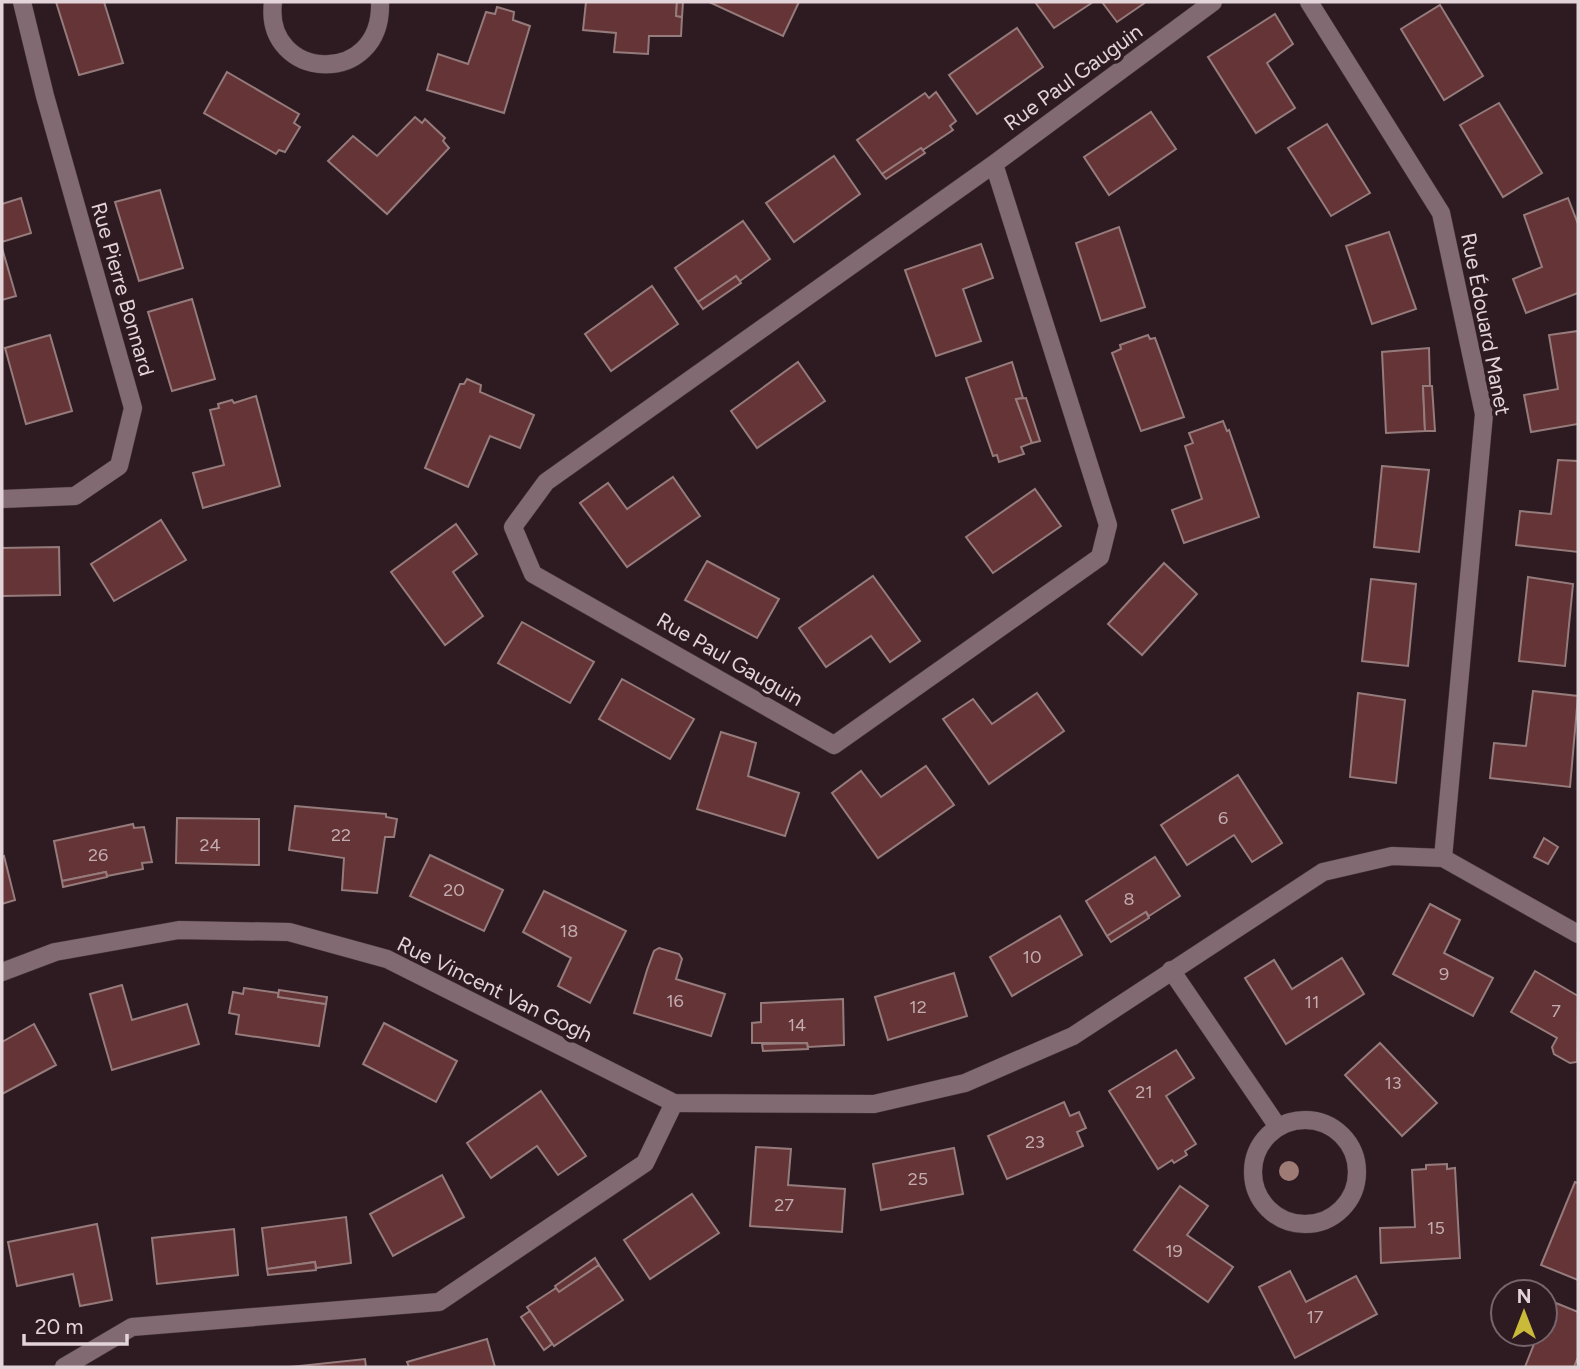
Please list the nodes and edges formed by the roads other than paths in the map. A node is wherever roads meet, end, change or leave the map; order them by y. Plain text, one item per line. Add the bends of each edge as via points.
1 (22, 2) edge
2 (273, 2) edge
3 (380, 2) edge
4 (1213, 2) edge
5 (1309, 2) edge
6 (994, 164) junction
7 (2, 499) edge
8 (1443, 858) junction
9 (1578, 934) edge
10 (1171, 970) junction
11 (2, 972) edge
12 (674, 1103) junction
13 (1278, 1127) junction
14 (64, 1367) edge

1 - 7 street, Rue Pierre Bonnard via 133,408 119,467 75,496
2 - 3 street via 276,31 285,46 316,64 333,65 351,60 365,49 376,34
4 - 6 street, Rue Paul Gauguin
5 - 8 street, Rue Édouard Manet via 1441,213 1484,414
6 - 6 street, Rue Paul Gauguin via 546,482 513,527 533,574 834,745 1100,557 1108,525
8 - 9 street, Rue Vincent Van Gogh
8 - 10 street, Rue Vincent Van Gogh via 1392,856 1323,872
10 - 12 street, Rue Vincent Van Gogh via 1073,1036 965,1083 874,1104
10 - 13 street
11 - 12 street, Rue Vincent Van Gogh via 55,952 179,930 289,932 387,959
12 - 14 street via 645,1163 439,1302 132,1326
13 - 13 street via 1264,1139 1252,1173 1265,1206 1297,1224 1331,1217 1344,1206 1355,1185 1356,1161 1350,1146 1339,1133 1317,1122 1293,1121

